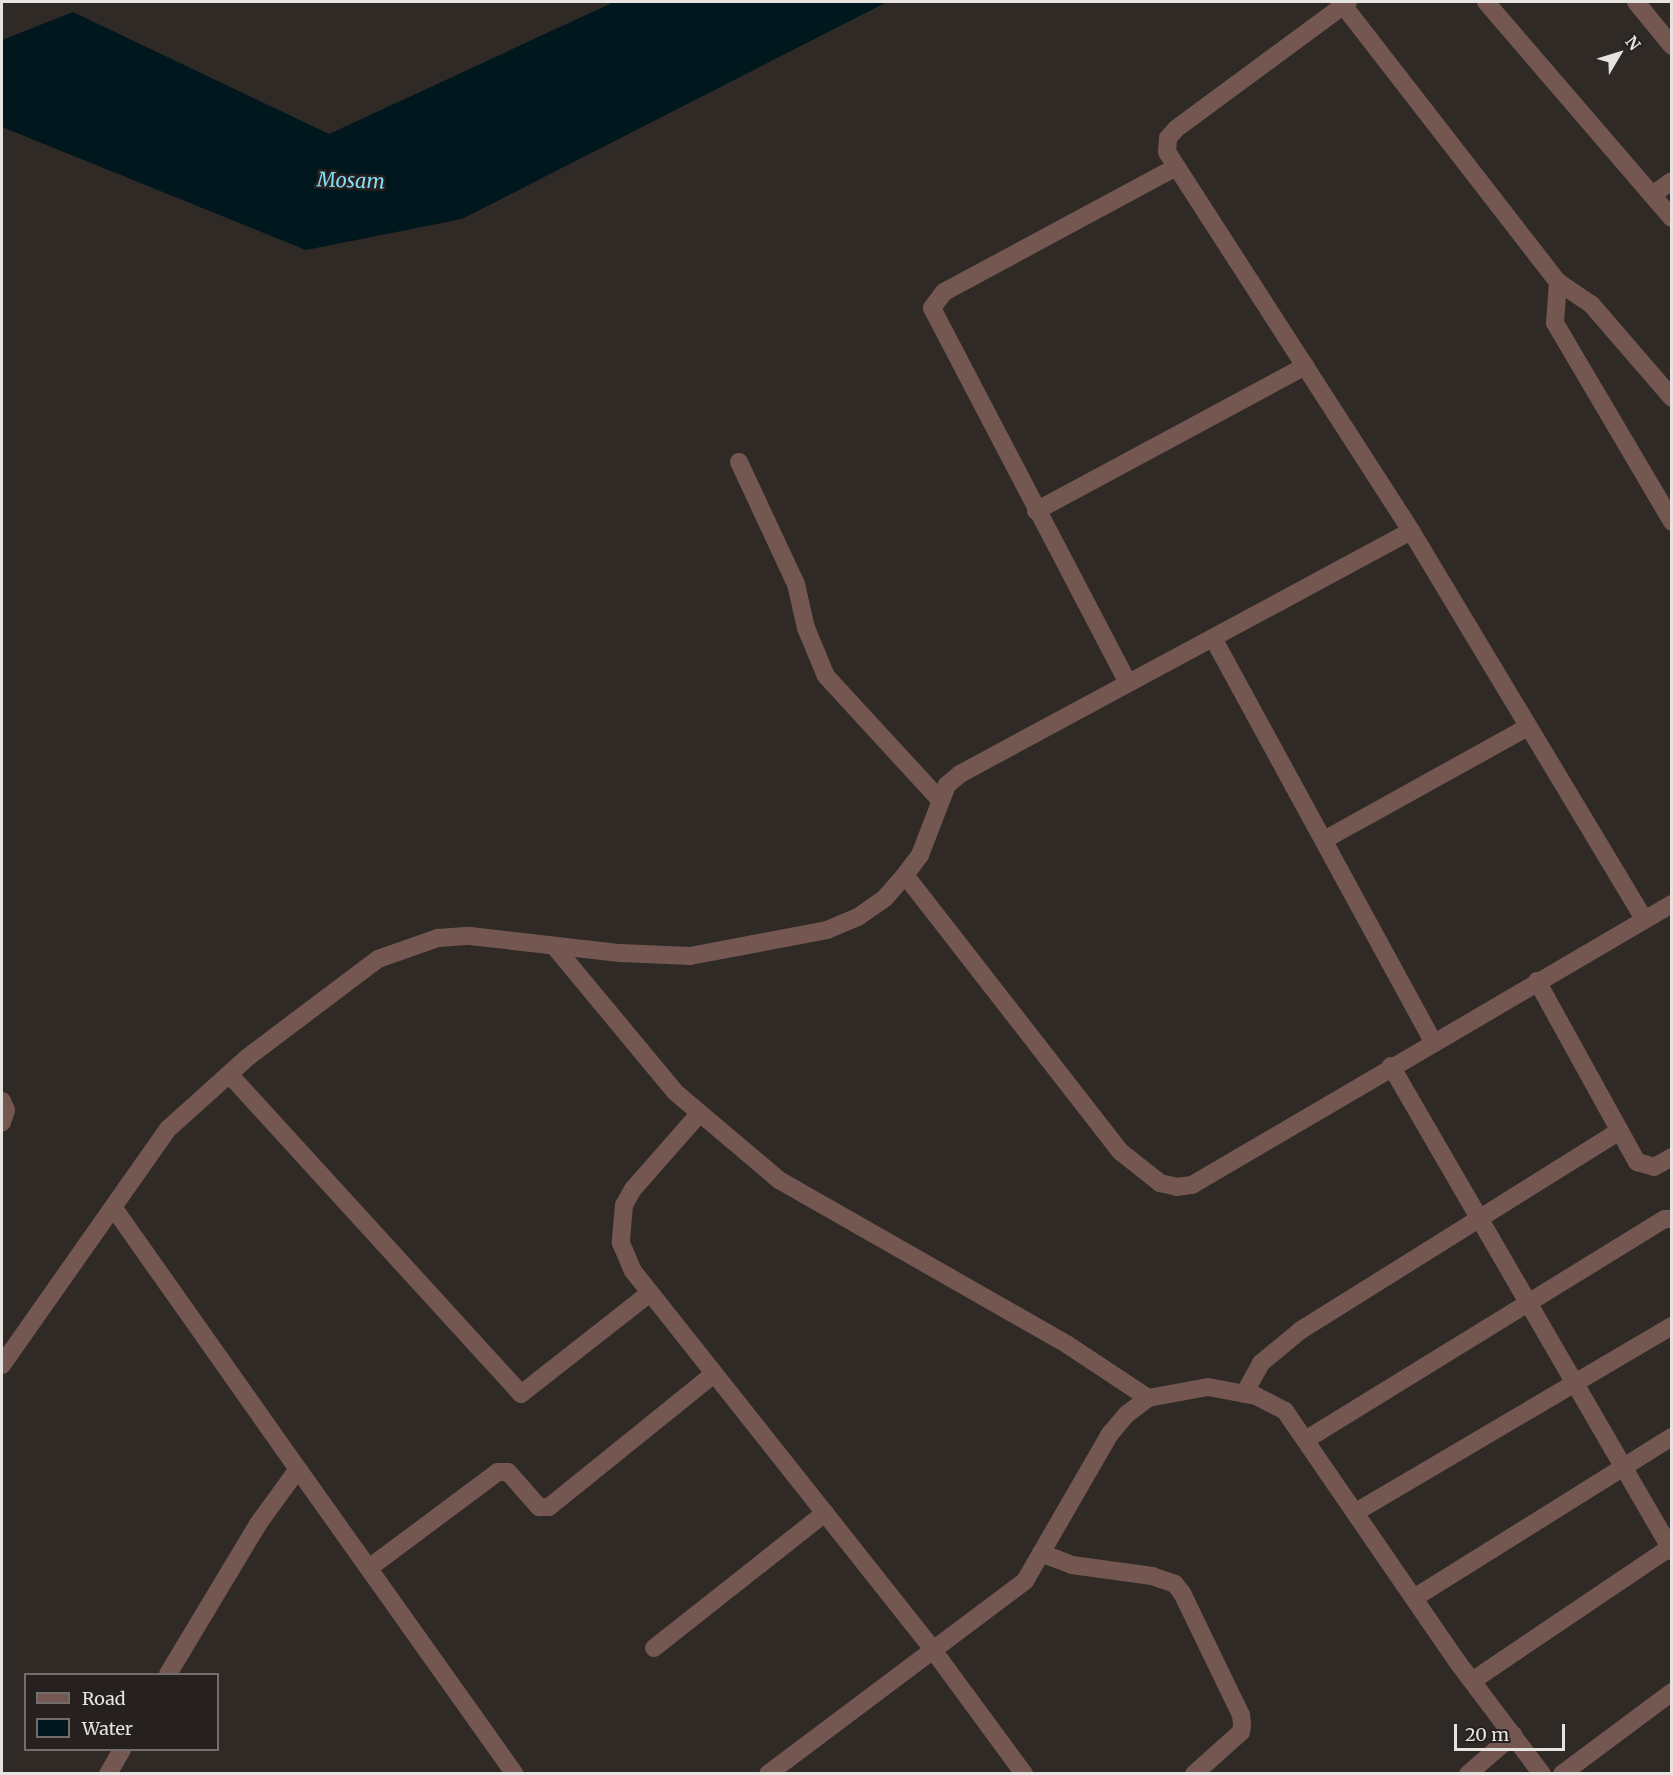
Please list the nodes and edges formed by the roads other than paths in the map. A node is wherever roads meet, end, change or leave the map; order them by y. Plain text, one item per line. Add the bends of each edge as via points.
1 (1486, 2) edge
2 (1635, 2) edge
3 (1346, 3) edge
4 (1671, 46) edge
5 (1176, 167) junction
6 (1671, 181) edge
7 (1652, 195) junction
8 (1671, 218) edge
9 (1558, 282) junction
10 (1305, 366) junction
11 (1671, 398) edge
12 (739, 462) dead end
13 (1036, 511) junction
14 (1671, 522) edge
15 (1411, 531) junction
16 (1213, 638) junction
17 (1128, 683) junction
18 (1528, 727) junction
19 (939, 799) junction
20 (1324, 840) junction
21 (905, 876) junction
22 (1671, 904) edge
23 (1644, 919) junction
24 (554, 946) junction
25 (1537, 981) junction
26 (1433, 1041) junction
27 (1391, 1065) junction
28 (229, 1074) junction
29 (2, 1101) edge
30 (699, 1114) junction
31 (2, 1122) edge
32 (1620, 1131) junction
33 (1671, 1157) edge
34 (113, 1207) junction
35 (1480, 1217) junction
36 (1671, 1219) edge
37 (650, 1293) junction
38 (1531, 1304) junction
39 (1671, 1326) edge
40 (2, 1365) edge
41 (714, 1374) junction
42 (1577, 1384) junction
43 (1244, 1394) junction
44 (1148, 1398) junction
45 (1671, 1437) edge
46 (1307, 1439) junction
47 (1624, 1465) junction
48 (298, 1469) junction
49 (1356, 1512) junction
50 (825, 1513) junction
51 (1671, 1548) edge
52 (1041, 1553) junction
53 (369, 1568) junction
54 (1414, 1598) junction
55 (654, 1648) dead end
56 (933, 1650) junction
57 (169, 1673) edge
58 (1472, 1681) junction
59 (1671, 1692) edge
60 (1513, 1735) junction
61 (121, 1751) edge
62 (108, 1773) edge
63 (515, 1773) edge
64 (768, 1773) edge
65 (1024, 1773) edge
66 (1194, 1773) edge
67 (1468, 1773) edge
68 (1542, 1773) edge
69 (1562, 1773) edge

1 - 7 street
2 - 4 street
3 - 5 street via 1176,129 1168,138 1167,152
3 - 9 street
5 - 10 street
5 - 13 street via 935,299 934,318
6 - 7 street
7 - 8 street
9 - 11 street via 1591,304
9 - 14 street via 1556,323
10 - 13 street
10 - 15 street
12 - 19 street via 796,584 806,628 826,676 869,728
13 - 17 street
15 - 16 street
15 - 18 street
16 - 17 street
16 - 20 street
17 - 19 street via 960,774 947,784
18 - 20 street
18 - 23 street
19 - 21 street via 920,855
20 - 26 street
21 - 24 street via 885,898 858,917 787,940 690,956
21 - 27 street via 1121,1152 1160,1183 1192,1185
22 - 23 street
23 - 25 street
24 - 28 street via 470,936 415,944 378,959 345,982
24 - 30 street via 636,1048
25 - 26 street
25 - 32 street
26 - 27 street
27 - 35 street
28 - 34 street via 168,1129
28 - 37 street via 521,1394
29 - 31 street via 6,1110
30 - 37 street via 624,1204 621,1244 633,1271
30 - 44 street via 779,1180 1068,1345
32 - 33 street via 1637,1162 1644,1167 1654,1167
32 - 35 street
34 - 40 street
34 - 48 street
35 - 38 street
35 - 43 street via 1284,1341 1261,1363
36 - 38 street via 1665,1219
37 - 41 street
38 - 42 street
38 - 46 street
39 - 42 street
41 - 50 street
41 - 53 street via 549,1507 539,1507 508,1472 498,1472
42 - 47 street
42 - 49 street
43 - 44 street via 1208,1387
43 - 46 street via 1285,1411
44 - 52 street via 1110,1434
45 - 47 street
46 - 49 street
47 - 51 street
47 - 54 street
48 - 53 street
48 - 57 street via 258,1524
49 - 54 street
50 - 55 street
50 - 56 street
51 - 58 street
52 - 56 street via 1025,1581
52 - 66 street via 1072,1565 1152,1576 1175,1584 1182,1593 1241,1715 1240,1732
53 - 63 street
54 - 58 street
56 - 64 street
56 - 65 street
58 - 60 street
59 - 69 street
60 - 67 street
60 - 68 street
61 - 62 street

